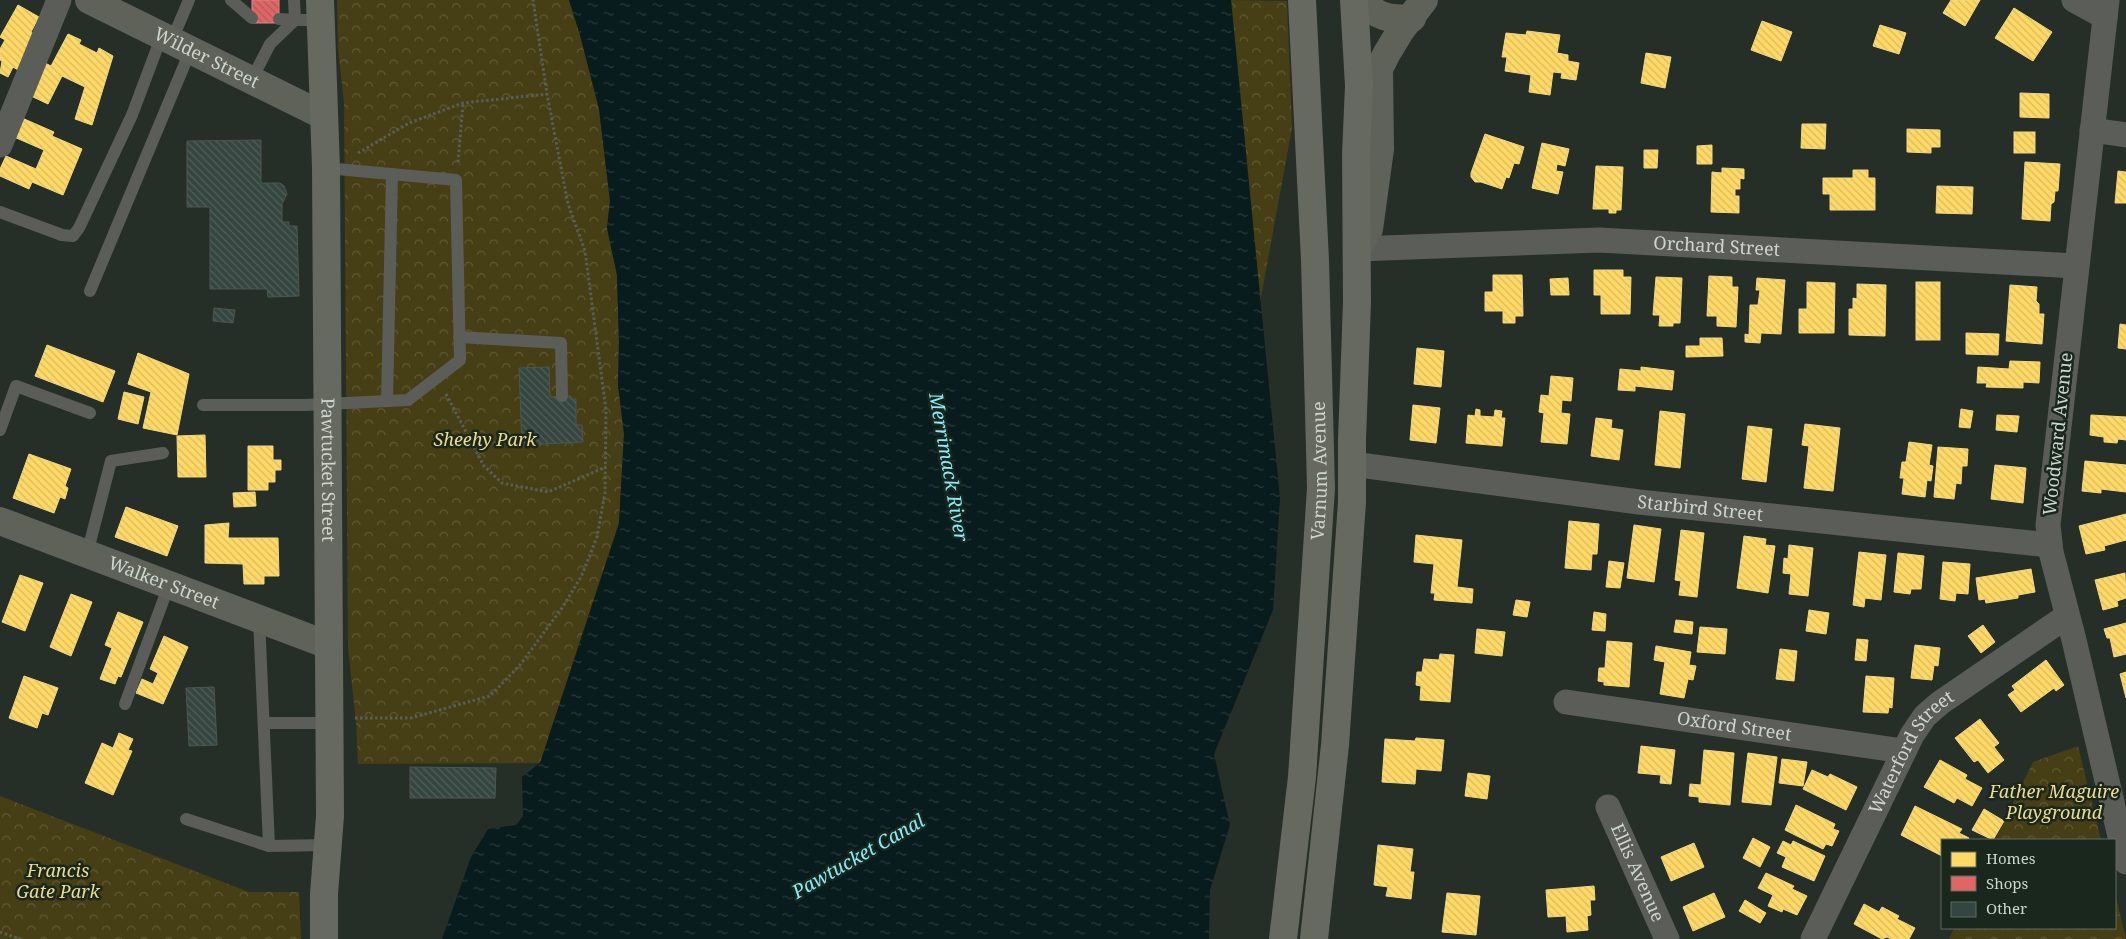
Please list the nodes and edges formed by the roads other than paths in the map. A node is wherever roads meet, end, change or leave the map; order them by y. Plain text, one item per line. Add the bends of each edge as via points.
1 (59, 0) edge
2 (89, 0) edge
3 (189, 0) edge
4 (231, 0) edge
5 (294, 0) edge
6 (1302, 0) edge
7 (1354, 0) edge
8 (1362, 0) edge
9 (2074, 0) edge
10 (1418, 9) edge
11 (2106, 9) edge
12 (312, 13) edge
13 (252, 18) dead end
14 (279, 20) dead end
15 (175, 42) junction
16 (252, 79) junction
17 (324, 116) junction
18 (2092, 130) junction
19 (2126, 135) edge
20 (0, 145) edge
21 (326, 168) junction
22 (392, 174) junction
23 (0, 212) edge
24 (1357, 249) junction
25 (2076, 266) junction
26 (90, 291) dead end
27 (460, 337) junction
28 (562, 396) dead end
29 (387, 401) junction
30 (328, 403) junction
31 (203, 404) dead end
32 (90, 414) dead end
33 (0, 430) edge
34 (163, 453) dead end
35 (1352, 464) junction
36 (0, 521) edge
37 (2050, 545) junction
38 (87, 554) junction
39 (169, 585) junction
40 (2067, 616) junction
41 (259, 619) junction
42 (328, 645) junction
43 (1566, 702) dead end
44 (124, 704) dead end
45 (341, 720) junction
46 (264, 722) junction
47 (1904, 751) junction
48 (2117, 780) edge
49 (1608, 807) dead end
50 (186, 819) dead end
51 (328, 845) junction
52 (269, 846) junction
53 (2126, 862) edge
54 (324, 939) edge
55 (1283, 939) edge
56 (1314, 939) edge
57 (1667, 939) edge
58 (1813, 939) edge

1 - 20 street
2 - 15 street, Wilder Street
3 - 15 lane
4 - 13 lane
5 - 12 lane
6 - 55 main road, Varnum Avenue via 1315,260 1321,488 1302,777
7 - 24 main road, Varnum Avenue via 1359,86
8 - 10 street via 1382,17 1396,19
9 - 11 street
10 - 24 street, Varnum Avenue via 1387,53 1380,69 1380,149 1369,228
11 - 18 street, Woodward Avenue
12 - 14 lane
12 - 16 lane via 270,44
12 - 17 main road, Pawtucket Street
15 - 16 street, Wilder Street
15 - 23 lane via 132,115 73,236
15 - 26 lane
16 - 17 street, Wilder Street
17 - 21 main road, Pawtucket Street
18 - 19 street
18 - 25 street, Woodward Avenue
21 - 22 lane
21 - 30 main road, Pawtucket Street
22 - 27 lane via 456,180
22 - 29 lane
24 - 25 street, Orchard Street via 1599,240
24 - 35 main road, Varnum Avenue
25 - 37 street, Woodward Avenue via 2050,493
27 - 28 lane via 561,343
27 - 29 lane via 460,360 408,400
29 - 30 lane
30 - 31 lane
30 - 42 main road, Pawtucket Street
32 - 33 lane via 16,386
34 - 38 lane via 111,461
35 - 37 street, Starbird Street via 1639,502
35 - 56 main road, Varnum Avenue via 1350,557 1342,659
36 - 38 street, Walker Street
37 - 40 street, Woodward Avenue
38 - 39 street, Walker Street
39 - 41 street, Walker Street
39 - 44 lane
40 - 47 street, Waterford Street via 1940,703 1925,716
40 - 48 street, Woodward Avenue
41 - 42 street, Walker Street
41 - 46 lane
42 - 45 main road, Pawtucket Street
43 - 47 street, Oxford Street
45 - 46 lane
45 - 51 main road, Pawtucket Street
46 - 52 lane
47 - 58 street, Waterford Street
48 - 53 street, Woodward Avenue
49 - 57 street, Ellis Avenue
50 - 52 lane
51 - 52 lane
51 - 54 main road, Pawtucket Street

